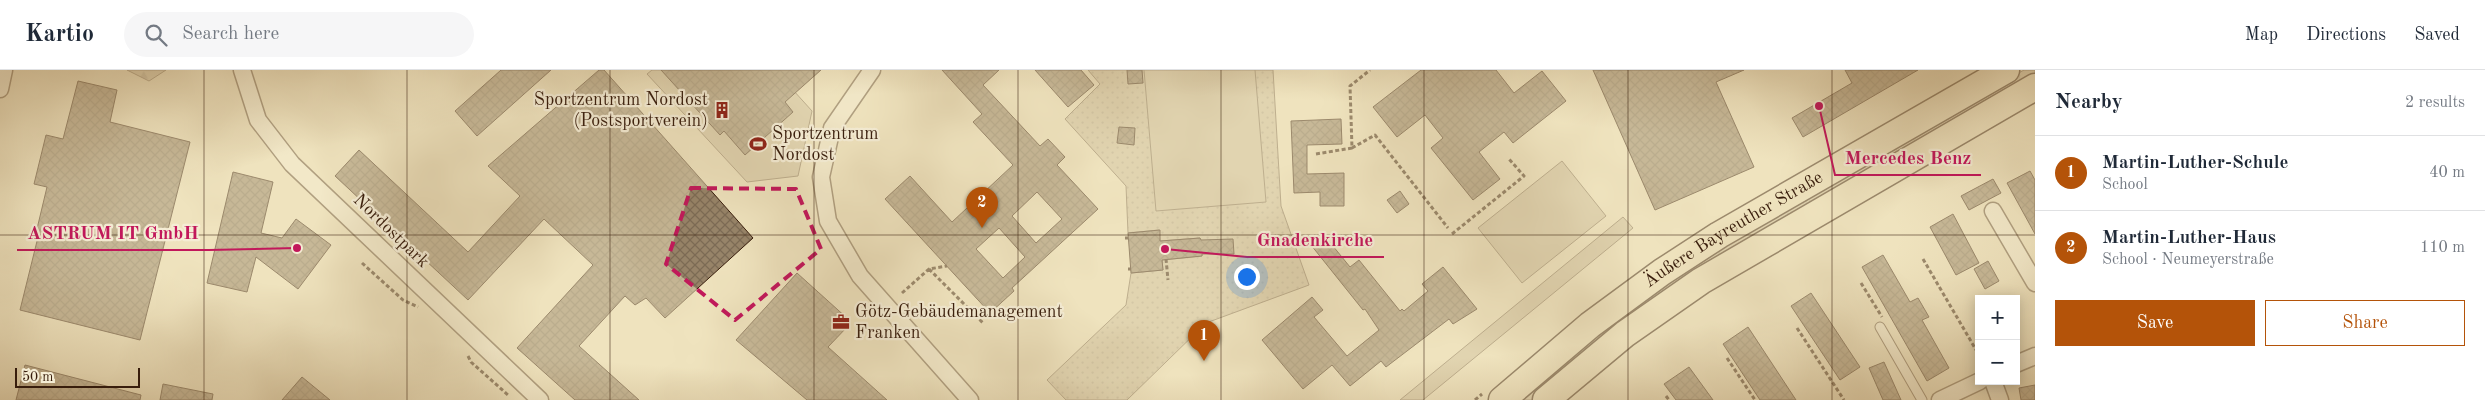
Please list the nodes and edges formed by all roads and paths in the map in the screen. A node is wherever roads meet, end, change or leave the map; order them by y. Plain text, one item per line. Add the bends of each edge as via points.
1 (4, 70) edge
2 (242, 70) edge
3 (872, 70) edge
4 (1370, 70) edge
5 (2006, 70) edge
6 (2035, 87) edge
7 (0, 89) edge
8 (1352, 148) junction
9 (1316, 154) dead end
10 (1509, 159) dead end
11 (1993, 211) dead end
12 (1448, 228) dead end
13 (1452, 234) dead end
14 (1166, 260) dead end
15 (1923, 260) dead end
16 (362, 263) dead end
17 (947, 266) dead end
18 (929, 269) junction
19 (1168, 280) dead end
20 (1861, 282) dead end
21 (2035, 283) edge
22 (902, 293) dead end
23 (421, 308) dead end
24 (984, 324) dead end
25 (1880, 327) joint
26 (1797, 328) dead end
27 (1975, 348) edge
28 (466, 351) dead end
29 (2035, 356) edge
30 (1727, 358) dead end
31 (2020, 362) edge
32 (1975, 383) edge
33 (1994, 385) edge
34 (1666, 396) dead end
35 (514, 400) edge
36 (540, 400) edge
37 (970, 400) edge
38 (1502, 400) edge
39 (1546, 400) edge
40 (1669, 400) edge
41 (1755, 400) edge
42 (1844, 400) edge
43 (1922, 400) edge
44 (1940, 400) edge
45 (2000, 400) edge

1 - 7 street
2 - 36 street, Nordostpark via 258,120 292,164
3 - 37 street via 832,128 821,177 828,221 860,276
4 - 8 path via 1350,86
5 - 38 main road, Äußere Bayreuther Straße via 1719,235 1662,272 1590,325
6 - 39 main road, Äußere Bayreuther Straße via 1701,281 1625,334
8 - 9 path
8 - 12 path via 1375,136
10 - 13 path via 1524,176
11 - 21 street
14 - 19 path
15 - 27 path
16 - 23 path via 403,300
17 - 18 path
18 - 22 path
18 - 24 path
20 - 25 path via 1882,318
25 - 43 lane
26 - 42 path
28 - 35 path via 471,362
29 - 31 street
30 - 41 path
32 - 44 street
33 - 45 street
34 - 40 path

